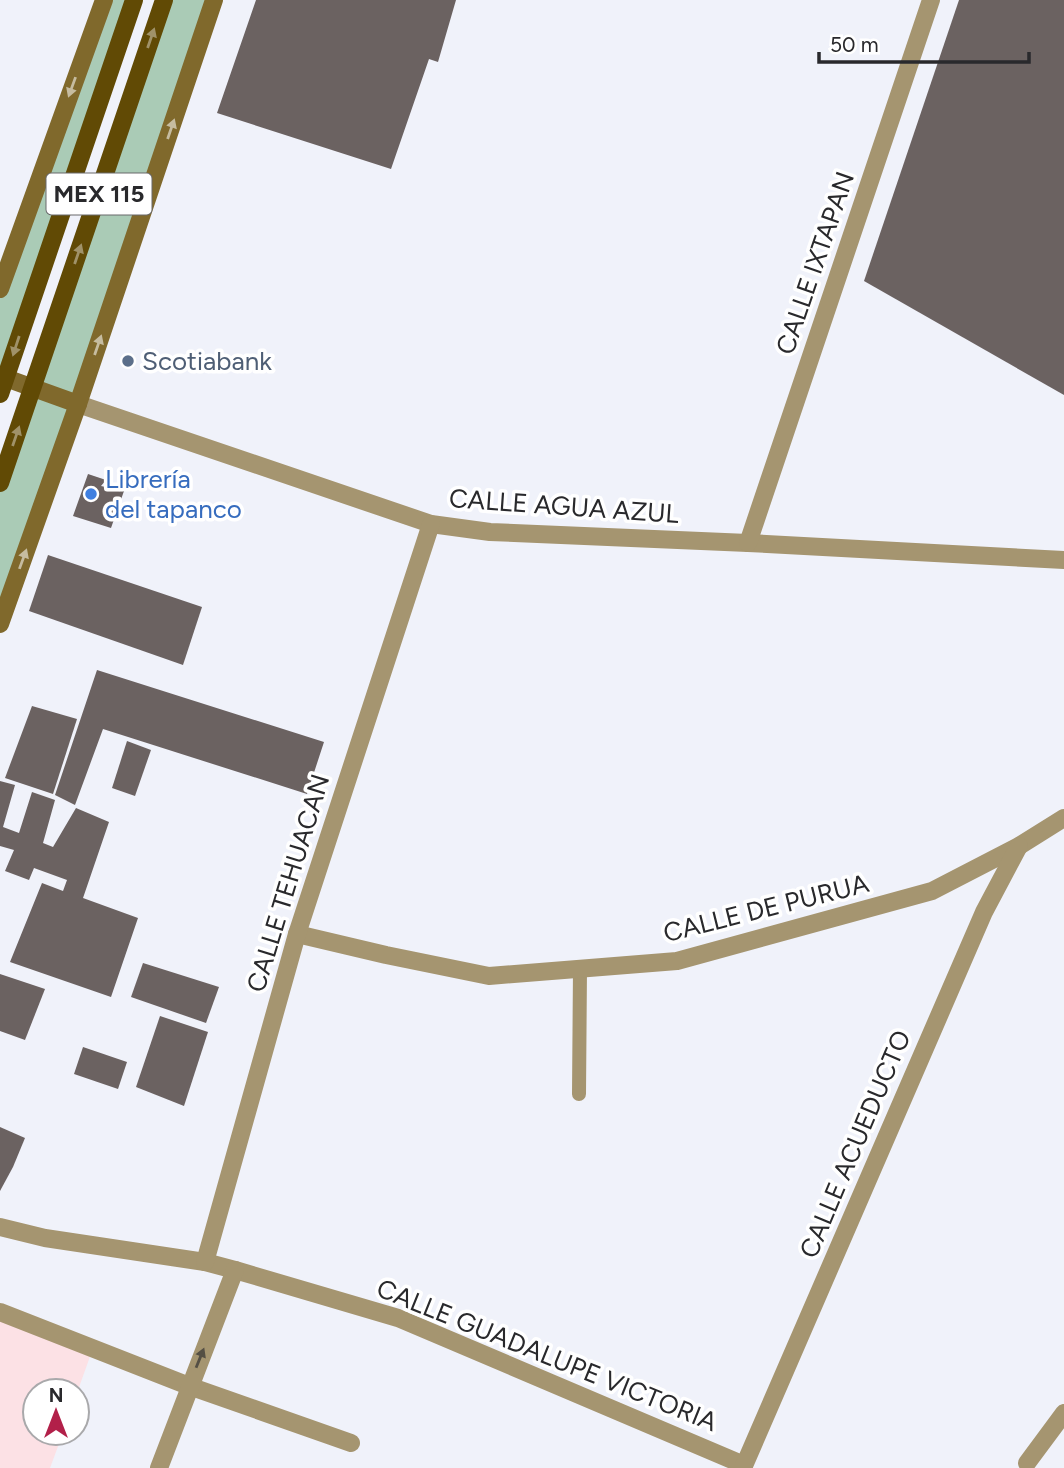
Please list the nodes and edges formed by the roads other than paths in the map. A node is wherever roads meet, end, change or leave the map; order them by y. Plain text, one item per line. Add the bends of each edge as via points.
1 (104, 0) edge
2 (134, 0) edge
3 (164, 0) edge
4 (214, 0) edge
5 (931, 0) edge
6 (0, 289) edge
7 (2, 382) edge
8 (33, 388) junction
9 (78, 404) junction
10 (0, 484) edge
11 (431, 524) junction
12 (748, 543) junction
13 (1064, 560) edge
14 (0, 624) edge
15 (1064, 817) edge
16 (1019, 846) junction
17 (297, 934) junction
18 (580, 969) junction
19 (579, 1094) dead end
20 (0, 1227) edge
21 (205, 1262) junction
22 (235, 1270) junction
23 (0, 1312) edge
24 (189, 1386) junction
25 (1064, 1413) edge
26 (351, 1444) dead end
27 (1027, 1463) dead end
28 (744, 1467) edge
29 (159, 1468) edge

1 -> 6 street
2 -> 7 main road, MEX 115
8 -> 3 main road, MEX 115
9 -> 4 street
5 - 12 street, CALLE IXTAPAN
7 - 8 street, CALLE AGUA AZUL
8 - 9 street, CALLE AGUA AZUL
10 -> 8 main road, MEX 115
9 - 11 street, CALLE AGUA AZUL
14 -> 9 street
11 - 12 street, CALLE AGUA AZUL via 490,532
11 - 17 street, CALLE TEHUACAN
12 - 13 street, CALLE AGUA AZUL
15 - 16 street, CALLE DE PURUA
16 - 18 street, CALLE DE PURUA via 932,891 677,961
16 - 28 street, CALLE ACUEDUCTO via 984,912
17 - 18 street, CALLE DE PURUA via 488,976
17 - 21 street, CALLE TEHUACAN
18 - 19 lane
20 - 21 street, CALLE GUADALUPE VICTORIA
21 - 22 street, CALLE GUADALUPE VICTORIA
24 -> 22 street
22 - 28 street, CALLE GUADALUPE VICTORIA via 398,1318
23 - 24 street
24 - 26 street
24 - 29 street
25 - 27 street

